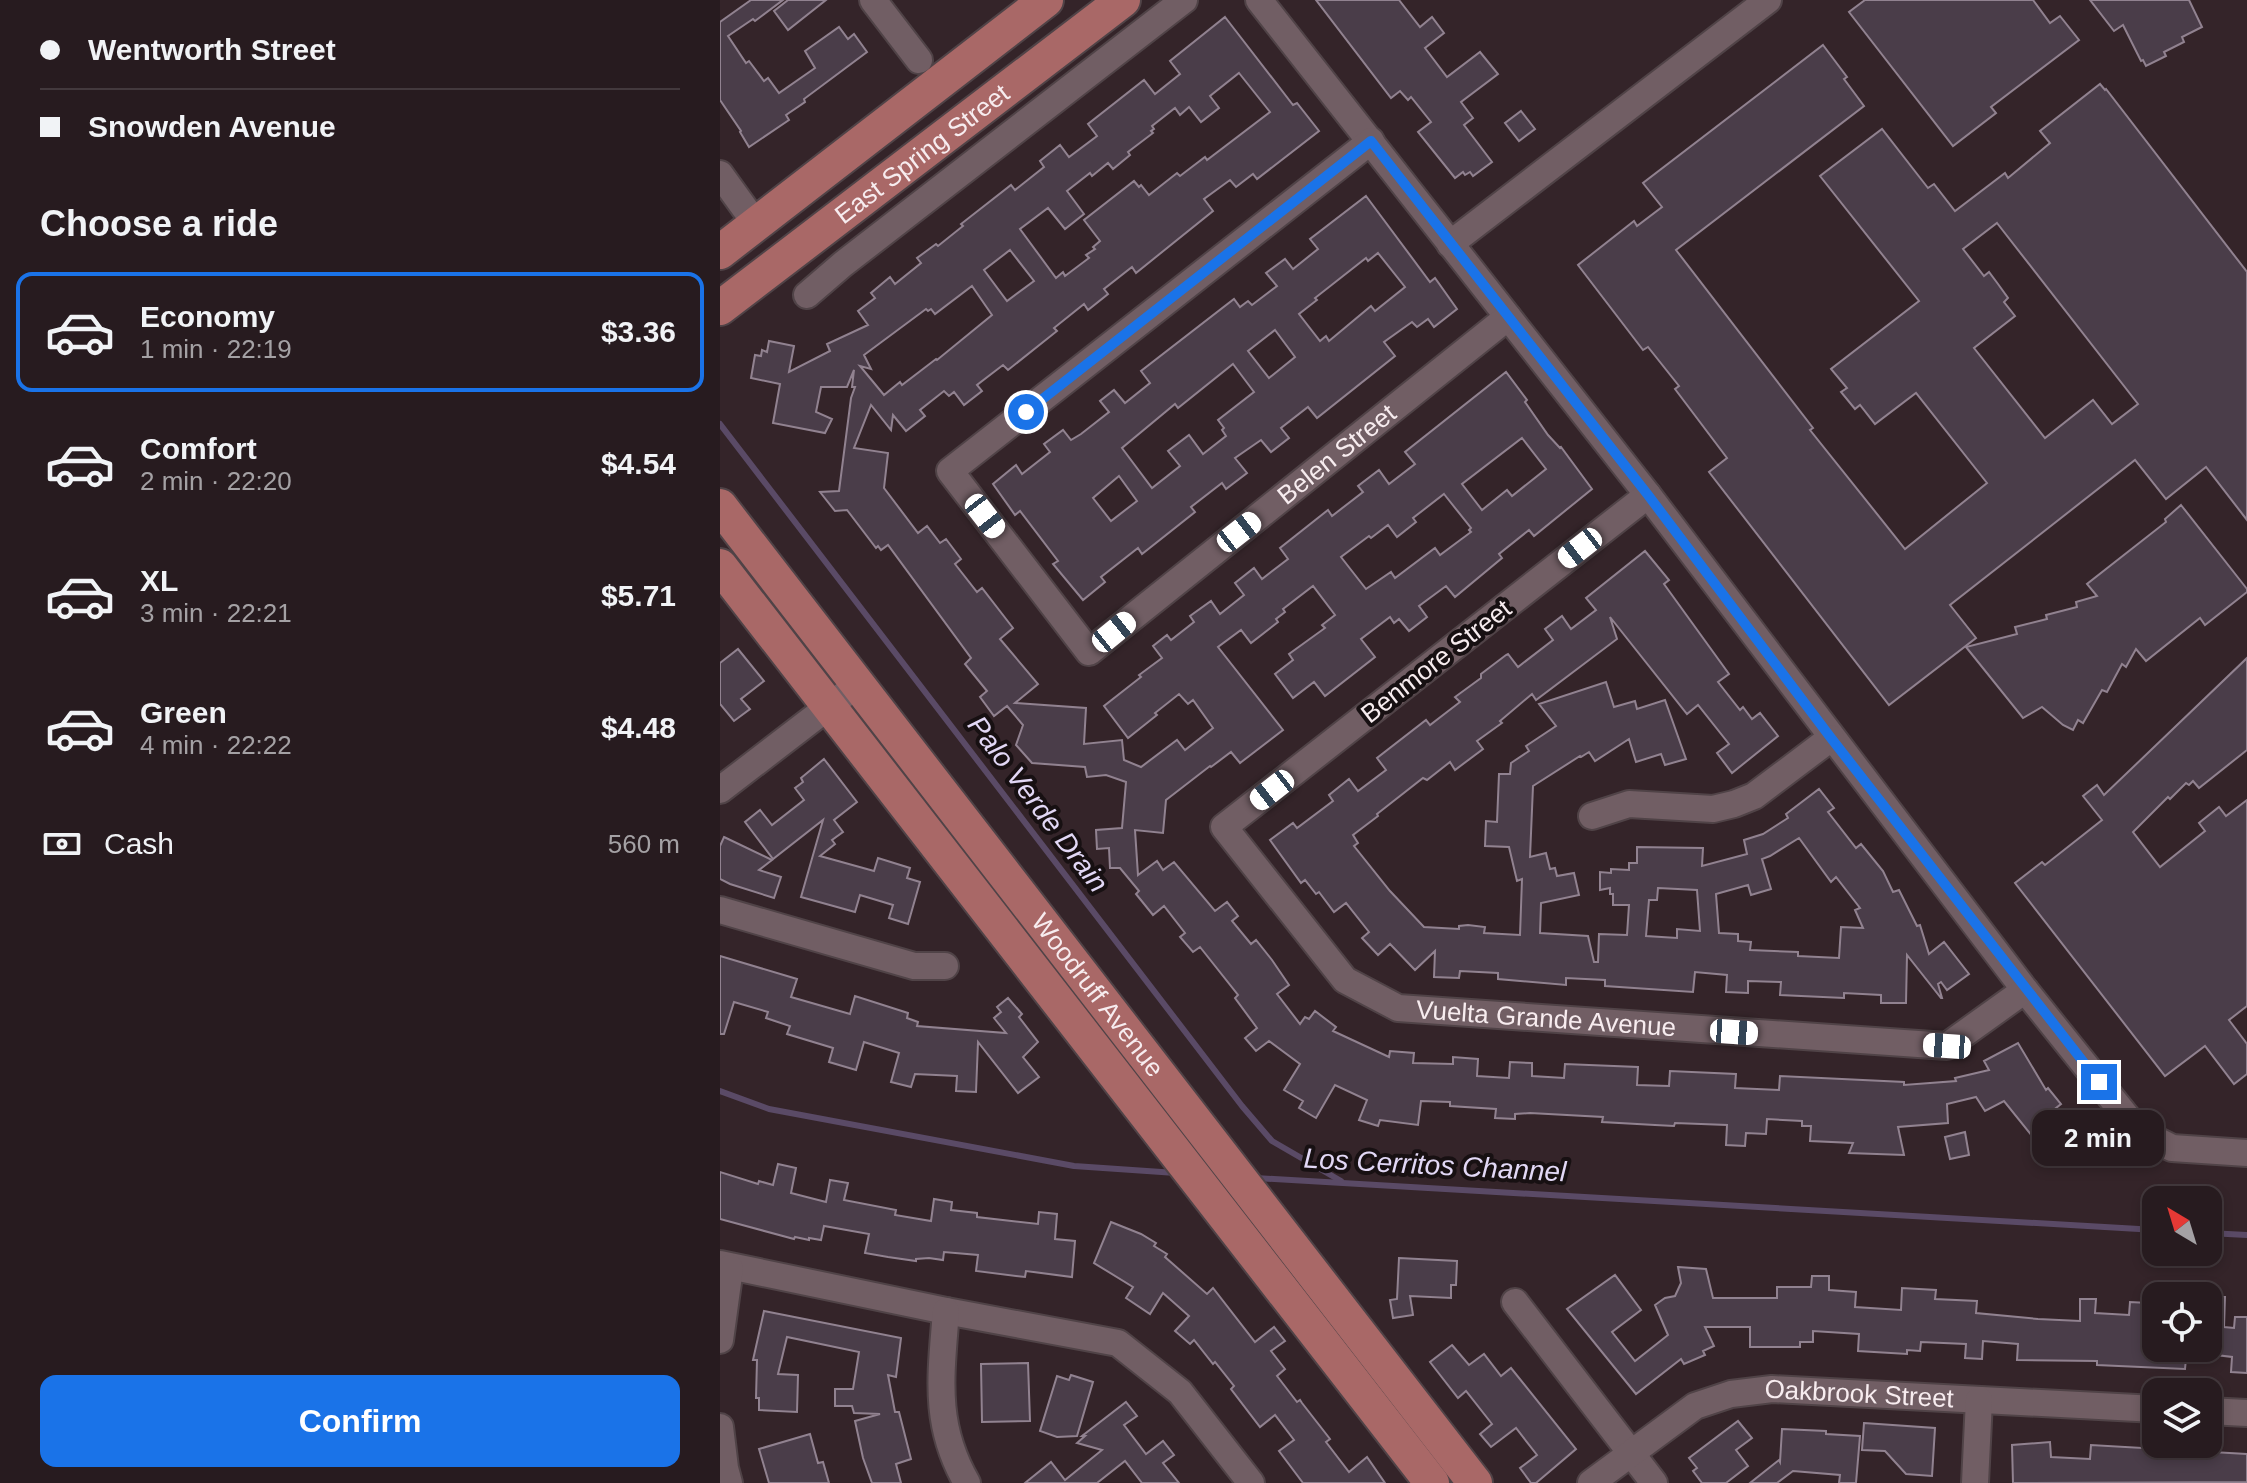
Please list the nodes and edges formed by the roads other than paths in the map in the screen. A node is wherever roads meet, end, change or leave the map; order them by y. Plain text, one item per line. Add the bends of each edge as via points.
1 (873, 0) edge
2 (1046, 0) edge
3 (1123, 0) edge
4 (1184, 0) edge
5 (1259, 0) edge
6 (1768, 0) edge
7 (919, 60) dead end
8 (1371, 141) junction
9 (720, 174) edge
10 (756, 224) junction
11 (1450, 244) junction
12 (720, 252) edge
13 (807, 295) dead end
14 (720, 308) edge
15 (1508, 317) junction
16 (1648, 495) junction
17 (720, 506) edge
18 (720, 566) edge
19 (858, 684) junction
20 (829, 707) junction
21 (1831, 738) junction
22 (720, 790) edge
23 (1592, 816) dead end
24 (1224, 827) joint
25 (720, 910) edge
26 (945, 966) dead end
27 (2025, 990) junction
28 (2247, 1153) edge
29 (725, 1266) edge
30 (1515, 1302) dead end
31 (946, 1311) junction
32 (720, 1340) edge
33 (1979, 1400) junction
34 (2142, 1408) edge
35 (2222, 1412) edge
36 (2247, 1413) edge
37 (720, 1427) edge
38 (1631, 1453) junction
39 (729, 1483) edge
40 (967, 1483) edge
41 (1251, 1483) edge
42 (1432, 1483) edge
43 (1475, 1483) edge
44 (1591, 1483) edge
45 (1654, 1483) edge
46 (1975, 1483) edge

1 - 7 street
2 - 10 main road, East Spring Street
3 - 14 main road, East Spring Street
4 - 13 street, East Spring Street
5 - 8 street
6 - 11 street
8 - 11 street
8 - 15 street, Belen Street via 950,471 1089,652
9 - 10 street
10 - 12 main road, East Spring Street
11 - 15 street
15 - 16 street
16 - 21 street
16 - 24 street, Benmore Street
17 - 19 main road, Woodruff Avenue
18 - 20 main road, Woodruff Avenue
19 - 20 street
19 - 43 main road, Woodruff Avenue
20 - 22 street
20 - 42 main road, Woodruff Avenue
21 - 23 street via 1754,796 1734,804 1713,809 1629,804
21 - 27 street
24 - 27 street, Vuelta Grande Avenue via 1345,980 1398,1008 1947,1046
25 - 26 street via 914,966
27 - 28 street via 2138,1131 2172,1148
29 - 31 street
29 - 32 street
30 - 38 street
31 - 40 street via 940,1390 945,1433
31 - 41 street via 1118,1343 1180,1392
33 - 34 street, Oakbrook Street
33 - 38 street, Oakbrook Street via 1772,1389 1731,1394 1695,1406
33 - 46 street
35 - 36 street
37 - 39 street
38 - 44 street, Oakbrook Street
38 - 45 street

